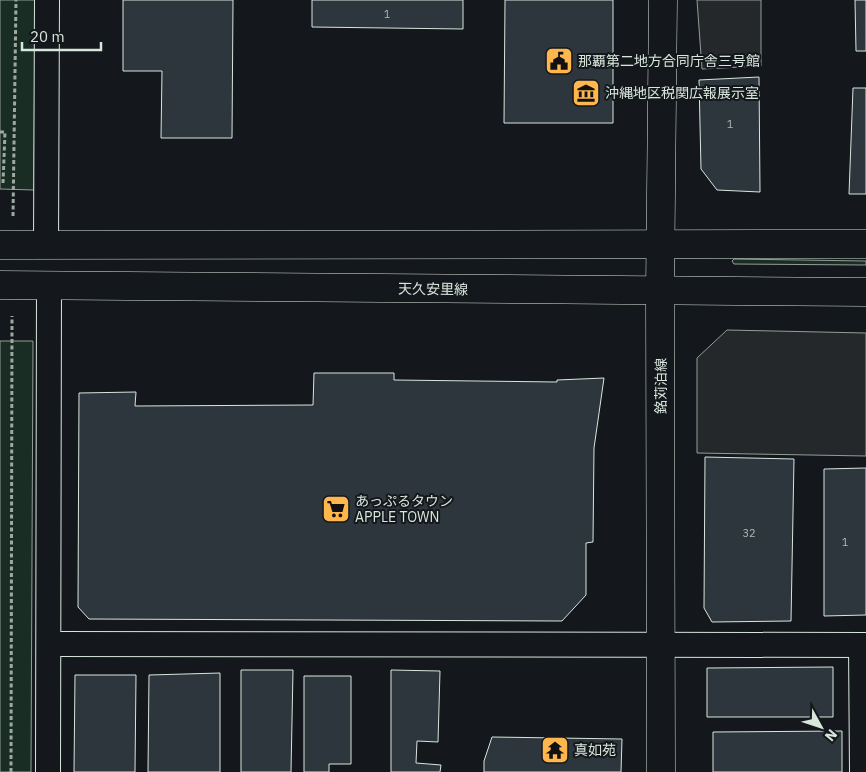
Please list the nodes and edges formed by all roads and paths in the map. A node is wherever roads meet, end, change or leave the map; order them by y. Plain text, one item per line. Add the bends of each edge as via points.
1 (16, 0) edge
2 (47, 0) edge
3 (663, 0) edge
4 (0, 132) edge
5 (3, 183) dead end
6 (13, 216) dead end
7 (661, 243) junction
8 (866, 244) edge
9 (0, 245) edge
10 (46, 246) junction
11 (0, 285) edge
12 (49, 286) junction
13 (660, 291) junction
14 (866, 292) edge
15 (12, 316) dead end
16 (49, 644) junction
17 (864, 645) edge
18 (662, 646) junction
19 (11, 772) edge
20 (48, 772) edge
21 (661, 772) edge
22 (862, 772) edge

1 - 6 path
2 - 10 street
3 - 7 street, 銘苅泊線
4 - 5 path via 5,132
7 - 8 street
7 - 10 street
7 - 13 street, 銘苅泊線
9 - 10 street
11 - 12 street, 天久安里線
12 - 13 street, 天久安里線
12 - 16 street
13 - 14 street, 天久安里線
13 - 18 street, 銘苅泊線
15 - 19 path
16 - 18 street
16 - 20 street
17 - 18 street
17 - 22 street
18 - 21 street, 銘苅泊線

